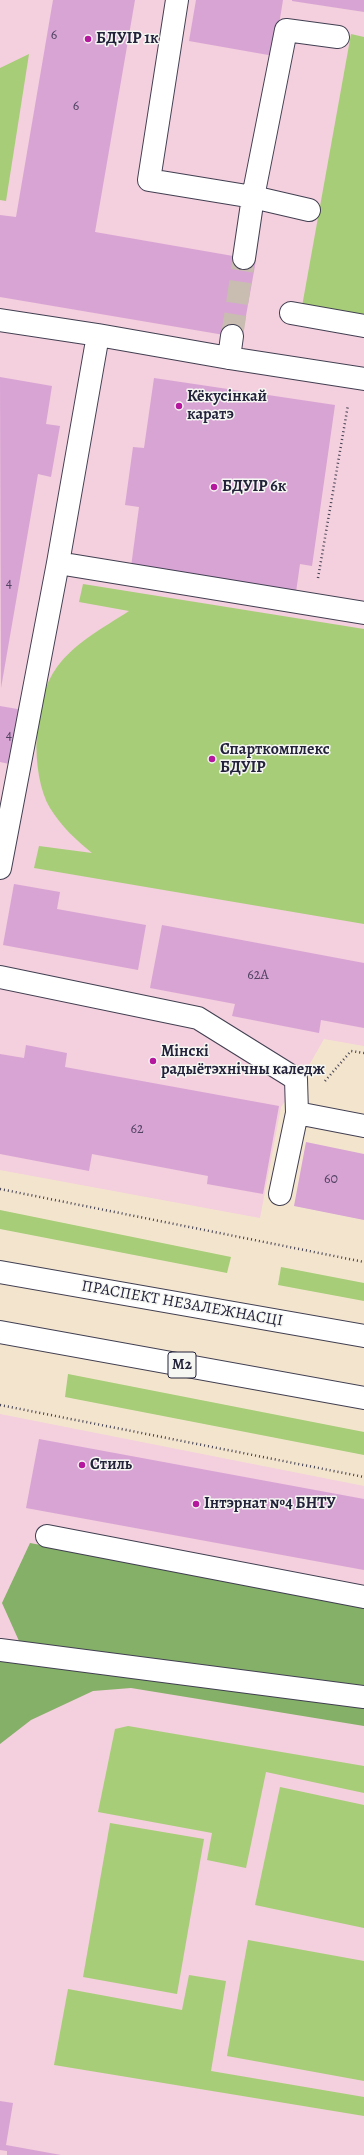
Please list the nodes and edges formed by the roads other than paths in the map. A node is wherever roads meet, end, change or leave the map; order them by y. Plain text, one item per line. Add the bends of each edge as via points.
1 (177, 0) edge
2 (338, 37) dead end
3 (253, 197) junction
4 (309, 210) dead end
5 (244, 258) tunnel mouth
6 (291, 312) dead end
7 (0, 320) edge
8 (364, 326) edge
9 (98, 335) junction
10 (232, 336) tunnel mouth
11 (229, 358) junction
12 (358, 378) edge
13 (58, 563) junction
14 (364, 614) edge
15 (0, 868) edge
16 (0, 977) edge
17 (297, 1113) junction
18 (364, 1126) edge
19 (280, 1194) dead end
20 (0, 1272) edge
21 (0, 1332) edge
22 (364, 1336) edge
23 (364, 1398) edge
24 (47, 1536) dead end
25 (364, 1597) edge
26 (0, 1650) edge
27 (364, 1697) edge

1 - 3 main road via 149,180
2 - 3 main road via 286,30
3 - 4 main road
3 - 5 main road
6 - 8 main road
7 - 9 main road
9 - 11 main road
9 - 13 main road
10 - 11 main road
11 - 12 main road
13 - 14 main road
13 - 15 main road
16 - 17 main road via 198,1018 296,1079
17 - 18 main road
17 - 19 main road
20 - 22 main road, ПРАСПЕКТ НЕЗАЛЕЖНАСЦІ
21 - 23 main road, М2
24 - 25 main road
26 - 27 main road

